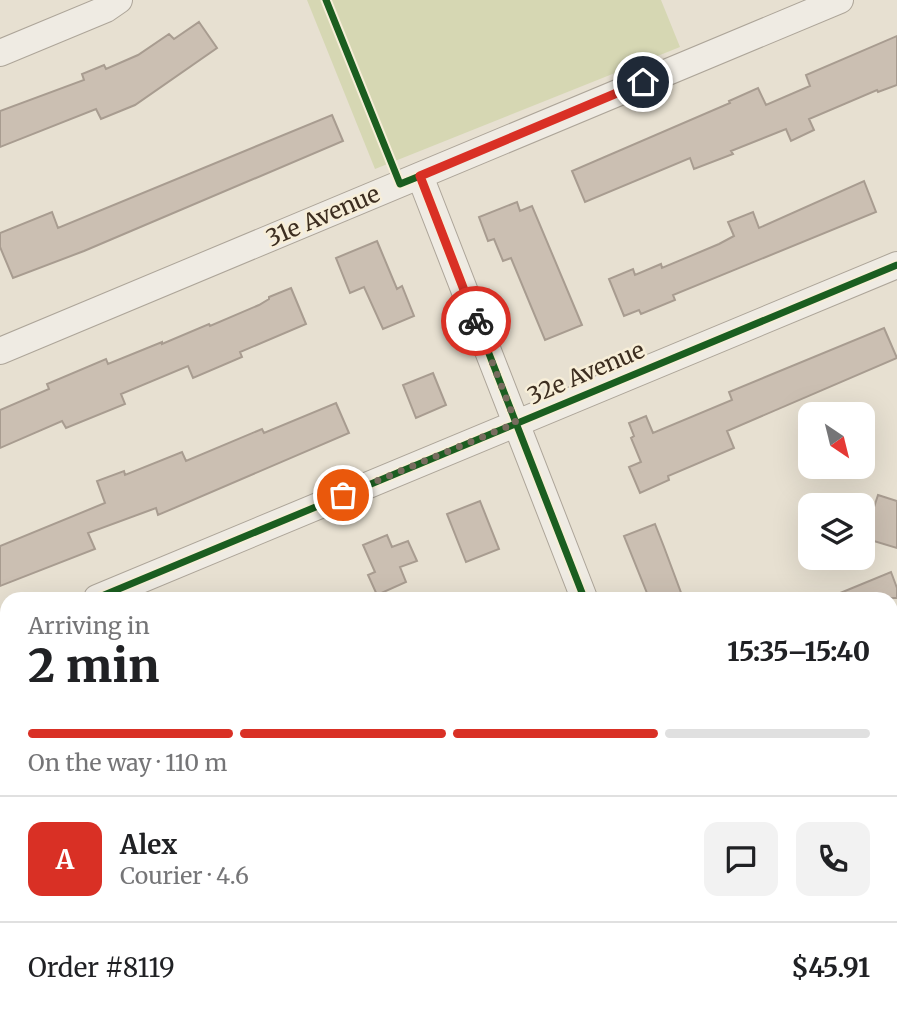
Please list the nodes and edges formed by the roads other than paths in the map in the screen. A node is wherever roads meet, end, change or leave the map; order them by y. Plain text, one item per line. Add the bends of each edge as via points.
1 (119, 0) edge
2 (839, 0) edge
3 (0, 53) edge
4 (420, 176) junction
5 (897, 265) edge
6 (0, 351) edge
7 (516, 423) junction
8 (110, 592) edge
9 (582, 592) edge

1 - 3 street
2 - 4 street, 31e Avenue
4 - 6 street, 31e Avenue
4 - 7 street
5 - 7 street, 32e Avenue
7 - 8 street, 32e Avenue
7 - 9 street

